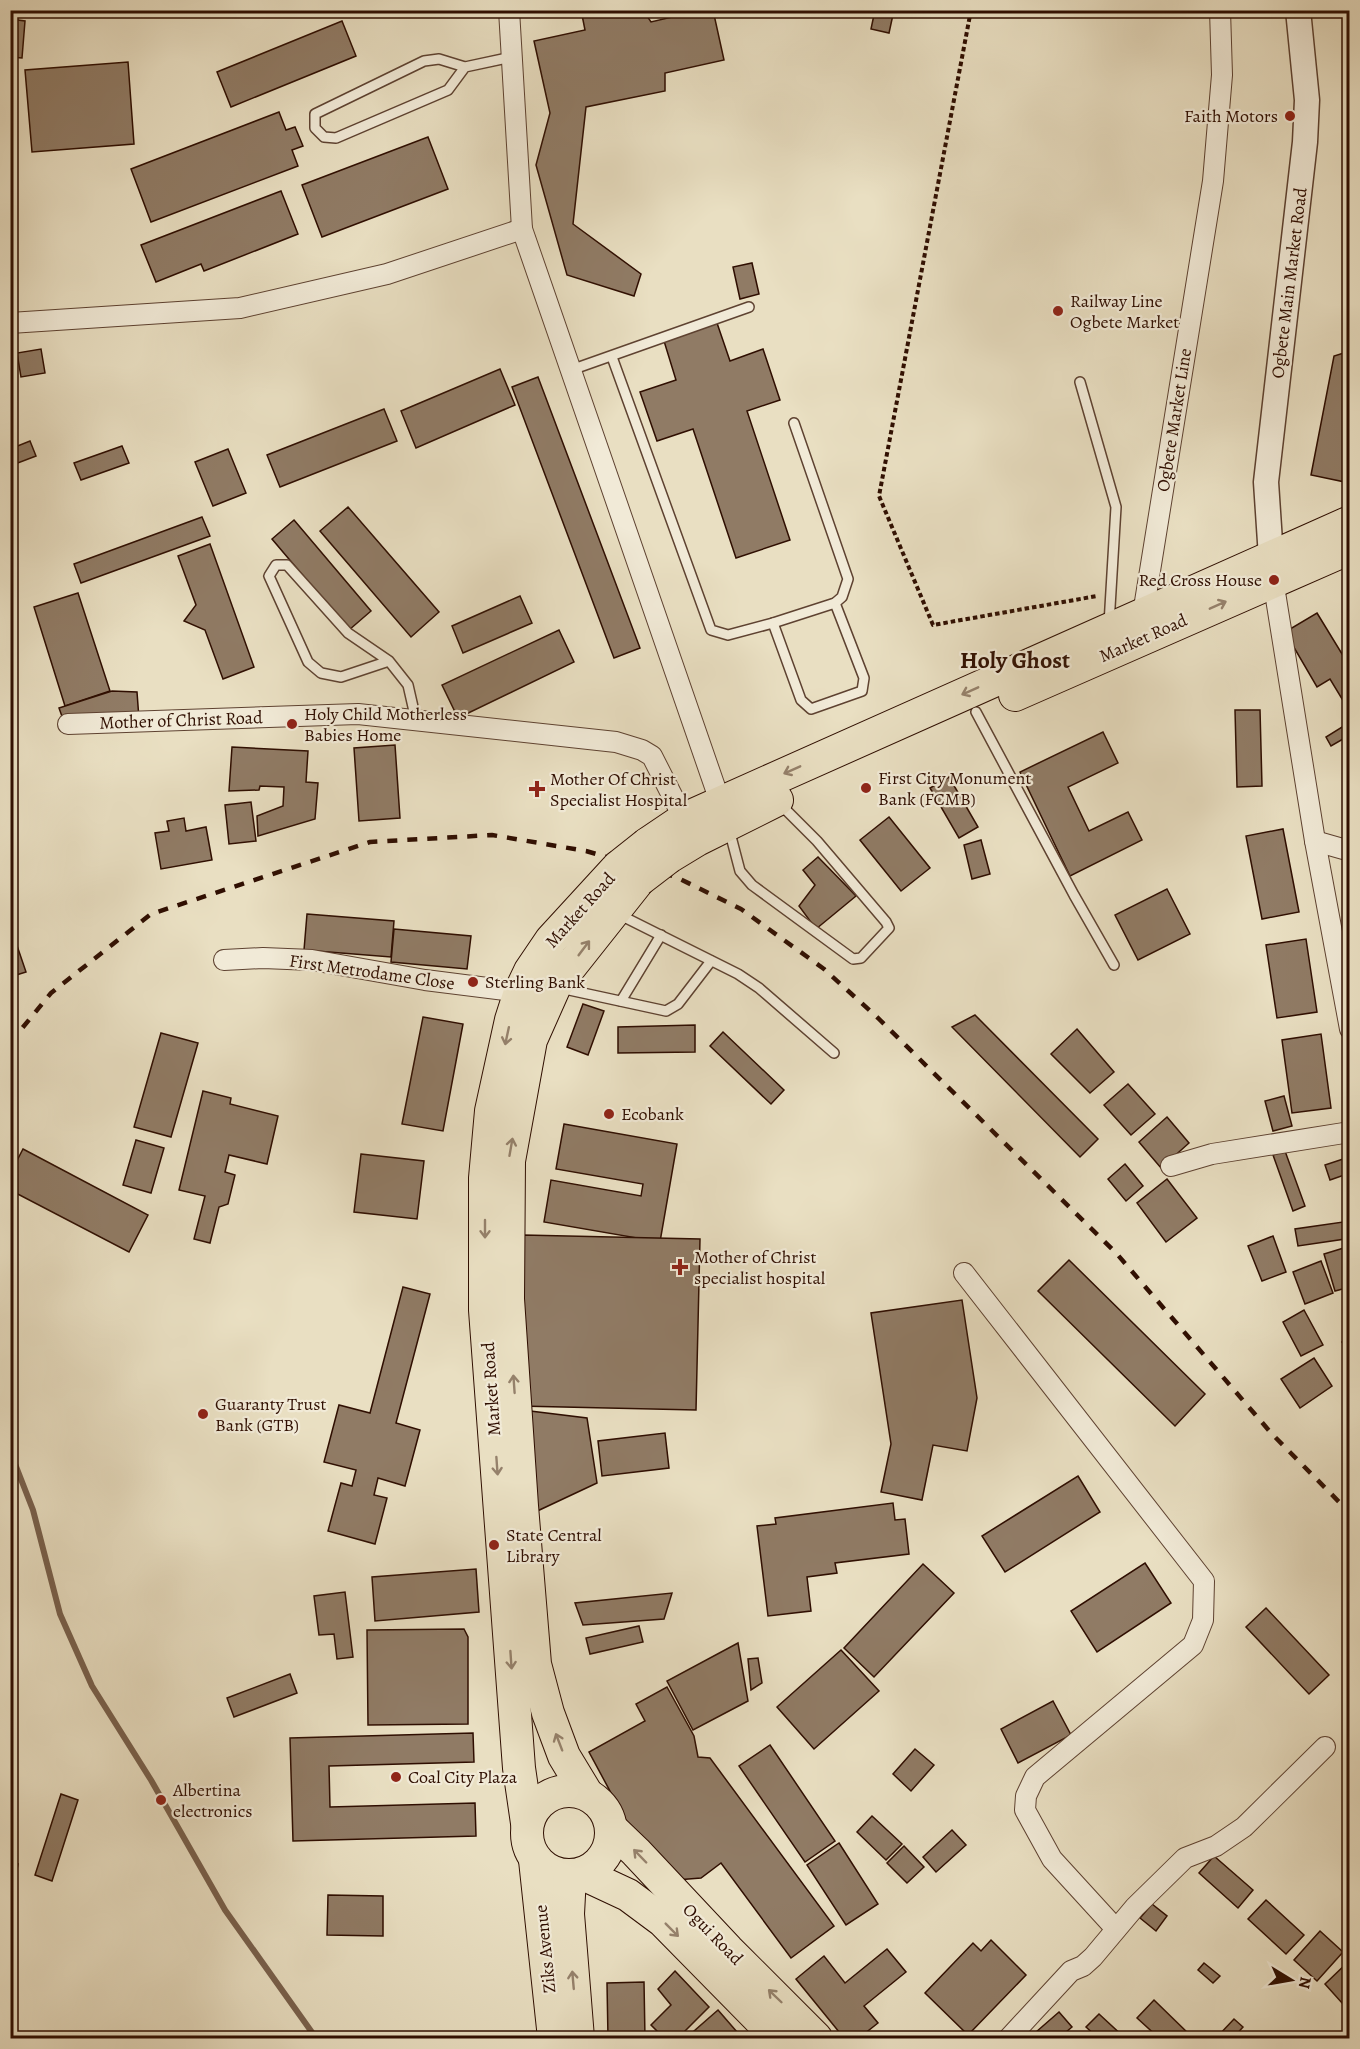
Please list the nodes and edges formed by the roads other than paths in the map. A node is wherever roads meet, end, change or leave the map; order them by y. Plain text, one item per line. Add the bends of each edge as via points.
1 (509, 10) edge
2 (1220, 10) edge
3 (1298, 10) edge
4 (512, 57) junction
5 (465, 67) junction
6 (522, 229) junction
7 (749, 308) dead end
8 (10, 323) edge
9 (612, 357) junction
10 (571, 370) junction
11 (1080, 382) dead end
12 (794, 423) dead end
13 (1350, 522) edge
14 (1350, 548) edge
15 (1272, 568) junction
16 (835, 603) junction
17 (1143, 614) junction
18 (774, 623) junction
19 (1108, 629) junction
20 (389, 661) junction
21 (976, 712) junction
22 (417, 720) junction
23 (68, 724) dead end
24 (776, 800) junction
25 (724, 813) junction
26 (684, 819) junction
27 (1315, 841) junction
28 (658, 851) junction
29 (1350, 851) edge
30 (628, 874) junction
31 (613, 911) junction
32 (661, 935) junction
33 (224, 960) dead end
34 (711, 961) junction
35 (1114, 965) dead end
36 (555, 986) junction
37 (520, 992) junction
38 (621, 1001) junction
39 (1350, 1029) edge
40 (834, 1053) dead end
41 (1350, 1132) edge
42 (1171, 1167) dead end
43 (964, 1273) dead end
44 (1325, 1747) dead end
45 (586, 1794) junction
46 (527, 1824) junction
47 (611, 1828) junction
48 (536, 1860) junction
49 (576, 1875) junction
50 (1116, 1929) junction
51 (554, 2038) edge
52 (578, 2038) edge
53 (778, 2038) edge
54 (816, 2038) edge
55 (1009, 2038) edge

1 - 4 street
2 - 17 street, Ogbete Market Line via 1222,75 1213,181
3 - 15 street, Ogbete Main Market Road via 1307,111 1266,482
4 - 5 lane
4 - 6 street
5 - 5 lane via 439,59 424,61 315,114 315,128 324,137 336,138 448,90
6 - 8 street via 387,274 240,308
6 - 10 street
7 - 9 lane
9 - 10 lane
9 - 18 lane via 711,630 728,635
10 - 25 street
11 - 19 lane via 1116,507
12 - 16 lane via 848,579 842,597
13 - 15 main road, Market Road
14 - 15 main road, Market Road
15 - 17 main road, Market Road
21 -> 15 main road, Market Road
15 - 27 street
16 - 18 lane
16 - 18 lane via 864,678 862,691 811,709 801,700
17 - 19 main road, Market Road
19 -> 25 main road, Market Road
20 - 20 lane via 348,633 287,565 276,565 269,576 308,662 321,673 341,677
20 - 22 lane via 408,685
21 - 24 main road, Market Road
21 - 35 lane
22 - 23 street, Mother of Christ Road via 358,714
22 - 26 street, Mother of Christ Road via 616,742 642,750 652,756
24 - 25 main road, Market Road
24 - 25 lane via 886,922 889,928 861,958 853,959 752,885 740,871
25 - 26 main road, Market Road
25 - 28 main road, Market Road via 697,840
26 - 28 main road, Market Road
27 - 29 street
27 - 39 street
28 - 30 main road, Market Road, bridge
30 - 31 main road, Market Road
30 - 37 main road, Market Road via 551,940
31 - 32 lane
36 -> 31 main road, Market Road
32 - 34 lane
32 - 38 lane
33 - 37 street, First Metrodame Close via 312,960
34 - 38 lane via 673,1009 666,1011
34 - 40 lane via 759,988
36 - 38 lane
45 -> 36 main road, Market Road via 564,1756 535,1664 508,1299 509,1161 531,1040
37 -> 46 main road, Market Road via 491,1111 485,1178 485,1310 519,1768
41 - 42 street via 1212,1154
43 - 50 street via 1204,1581 1203,1620 1193,1645 1035,1778 1026,1796 1025,1810 1052,1859
44 - 50 street via 1244,1827 1216,1846 1185,1858
45 - 46 main road via 562,1791 550,1795 532,1812
45 - 47 main road via 603,1808
46 - 48 main road via 529,1849
47 - 49 main road via 605,1856 595,1867
54 -> 47 main road, Ogui Road
48 - 49 main road via 557,1874
48 - 51 main road, Ziks Avenue
52 -> 49 main road, Ziks Avenue via 568,1914
49 -> 53 main road, Ogui Road via 628,1895 663,1921
50 - 55 street

